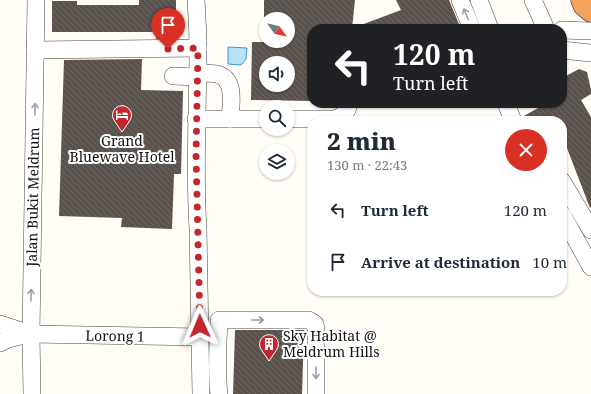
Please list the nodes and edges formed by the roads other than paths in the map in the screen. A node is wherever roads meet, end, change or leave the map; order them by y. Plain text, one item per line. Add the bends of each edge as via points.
1 (36, 0) edge
2 (196, 0) edge
3 (460, 0) edge
4 (479, 0) edge
5 (533, 0) edge
6 (582, 0) edge
7 (591, 11) edge
8 (470, 24) edge
9 (488, 24) edge
10 (544, 24) edge
11 (567, 30) edge
12 (591, 31) edge
13 (198, 48) junction
14 (36, 50) junction
15 (567, 51) edge
16 (591, 53) edge
17 (197, 75) junction
18 (173, 76) dead end
19 (348, 108) edge
20 (342, 116) edge
21 (230, 119) junction
22 (259, 119) edge
23 (295, 119) edge
24 (307, 119) edge
25 (196, 120) junction
26 (567, 189) edge
27 (567, 223) edge
28 (591, 230) edge
29 (591, 267) edge
30 (0, 324) edge
31 (31, 334) junction
32 (200, 337) junction
33 (0, 343) edge
34 (212, 381) edge
35 (32, 394) edge
36 (316, 394) edge

1 - 14 street, Jalan Bukit Meldrum
2 - 13 street
8 -> 3 street
4 - 9 street
5 - 10 street
6 - 7 highway
11 - 12 street
13 - 14 street
13 - 17 street
31 -> 14 street, Jalan Bukit Meldrum
15 - 16 street
17 - 18 street
17 - 21 street via 217,74 229,82
17 - 25 street
19 - 20 street
21 - 22 street
21 - 25 street
23 - 24 street
25 - 32 street via 189,155
26 - 28 street
27 - 29 street
30 - 31 street, Lorong 1
31 - 32 street, Lorong 1
31 - 33 street, Lorong 1
31 - 35 street, Jalan Bukit Meldrum
32 - 34 street
34 -> 36 street via 219,320 309,320 315,324 316,329

